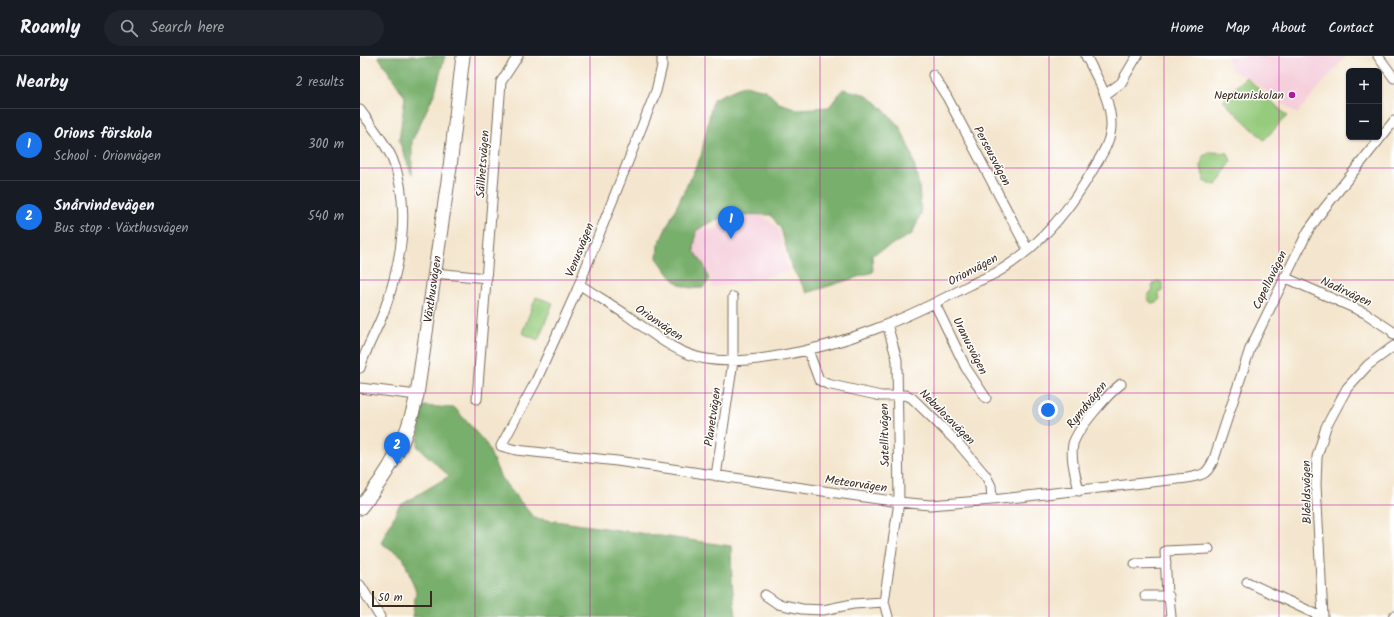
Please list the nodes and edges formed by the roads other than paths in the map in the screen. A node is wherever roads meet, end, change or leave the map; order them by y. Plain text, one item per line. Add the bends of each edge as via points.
1 (463, 56) edge
2 (518, 56) edge
3 (662, 56) edge
4 (1086, 56) edge
5 (1136, 56) edge
6 (1378, 56) edge
7 (932, 75) dead end
8 (1394, 78) edge
9 (1106, 94) junction
10 (360, 110) edge
11 (1394, 121) edge
12 (1028, 250) junction
13 (434, 273) junction
14 (1284, 277) junction
15 (487, 278) junction
16 (579, 284) junction
17 (733, 297) dead end
18 (935, 304) junction
19 (887, 324) junction
20 (1394, 335) edge
21 (1394, 346) edge
22 (808, 350) junction
23 (733, 361) junction
24 (360, 368) edge
25 (1121, 384) dead end
26 (360, 388) edge
27 (897, 395) junction
28 (417, 396) junction
29 (986, 398) dead end
30 (477, 399) dead end
31 (501, 446) joint
32 (1209, 471) joint
33 (716, 476) junction
34 (1079, 490) junction
35 (992, 500) junction
36 (899, 502) junction
37 (360, 508) edge
38 (1209, 549) dead end
39 (1166, 563) junction
40 (1135, 564) dead end
41 (1247, 582) dead end
42 (360, 585) edge
43 (765, 594) dead end
44 (1144, 596) dead end
45 (1167, 596) junction
46 (884, 602) junction
47 (380, 617) edge
48 (888, 617) edge
49 (1171, 617) edge
50 (1322, 617) edge

1 - 13 street, Växthusvägen
2 - 15 street, Sällhetsvägen via 501,82
3 - 16 street, Venusvägen via 656,91
4 - 9 street, Orionvägen
5 - 9 street via 1121,83
6 - 8 street
7 - 12 street, Perseusvägen via 947,97
9 - 12 street, Orionvägen via 1111,127 1107,145 1066,210
10 - 24 street via 384,143 392,159 399,182 402,210 399,256 392,287
11 - 14 street, Capellavägen via 1308,231
12 - 18 street, Orionvägen via 1003,269
13 - 15 street
13 - 28 street, Växthusvägen
14 - 20 street, Nadirvägen via 1365,313
14 - 32 street, Capellavägen via 1250,349
15 - 30 street, Sällhetsvägen
16 - 23 street, Orionvägen via 683,353 706,359
16 - 31 street, Venusvägen via 536,381
17 - 23 street
18 - 19 street, Orionvägen
18 - 29 street, Uranusvägen via 966,368
19 - 22 street, Orionvägen via 867,333
19 - 27 street, Satellitvägen via 897,360
21 - 50 street, Blåeldsvägen via 1368,365 1347,388 1326,427 1317,457
22 - 23 street, Orionvägen
22 - 27 street, Nebulosavägen via 819,380 881,396
23 - 33 street, Planetvägen
25 - 34 street, Rymdvägen via 1112,391 1073,444
26 - 28 street
27 - 35 street, Nebulosavägen via 912,398 958,444 986,476 991,486
27 - 36 street, Satellitvägen
28 - 37 street, Växthusvägen via 399,451 380,484
31 - 33 street, Meteorvägen
32 - 34 street, Meteorvägen via 1202,476
33 - 36 street, Meteorvägen
34 - 35 street, Meteorvägen
35 - 36 street, Meteorvägen via 930,504
36 - 46 street, Satellitvägen
38 - 39 street via 1165,551
39 - 40 street
39 - 45 street
41 - 50 street, Blåeldsvägen
42 - 47 street
43 - 46 street via 778,604 802,609 823,610 853,604
44 - 45 street
45 - 49 street
46 - 48 street

